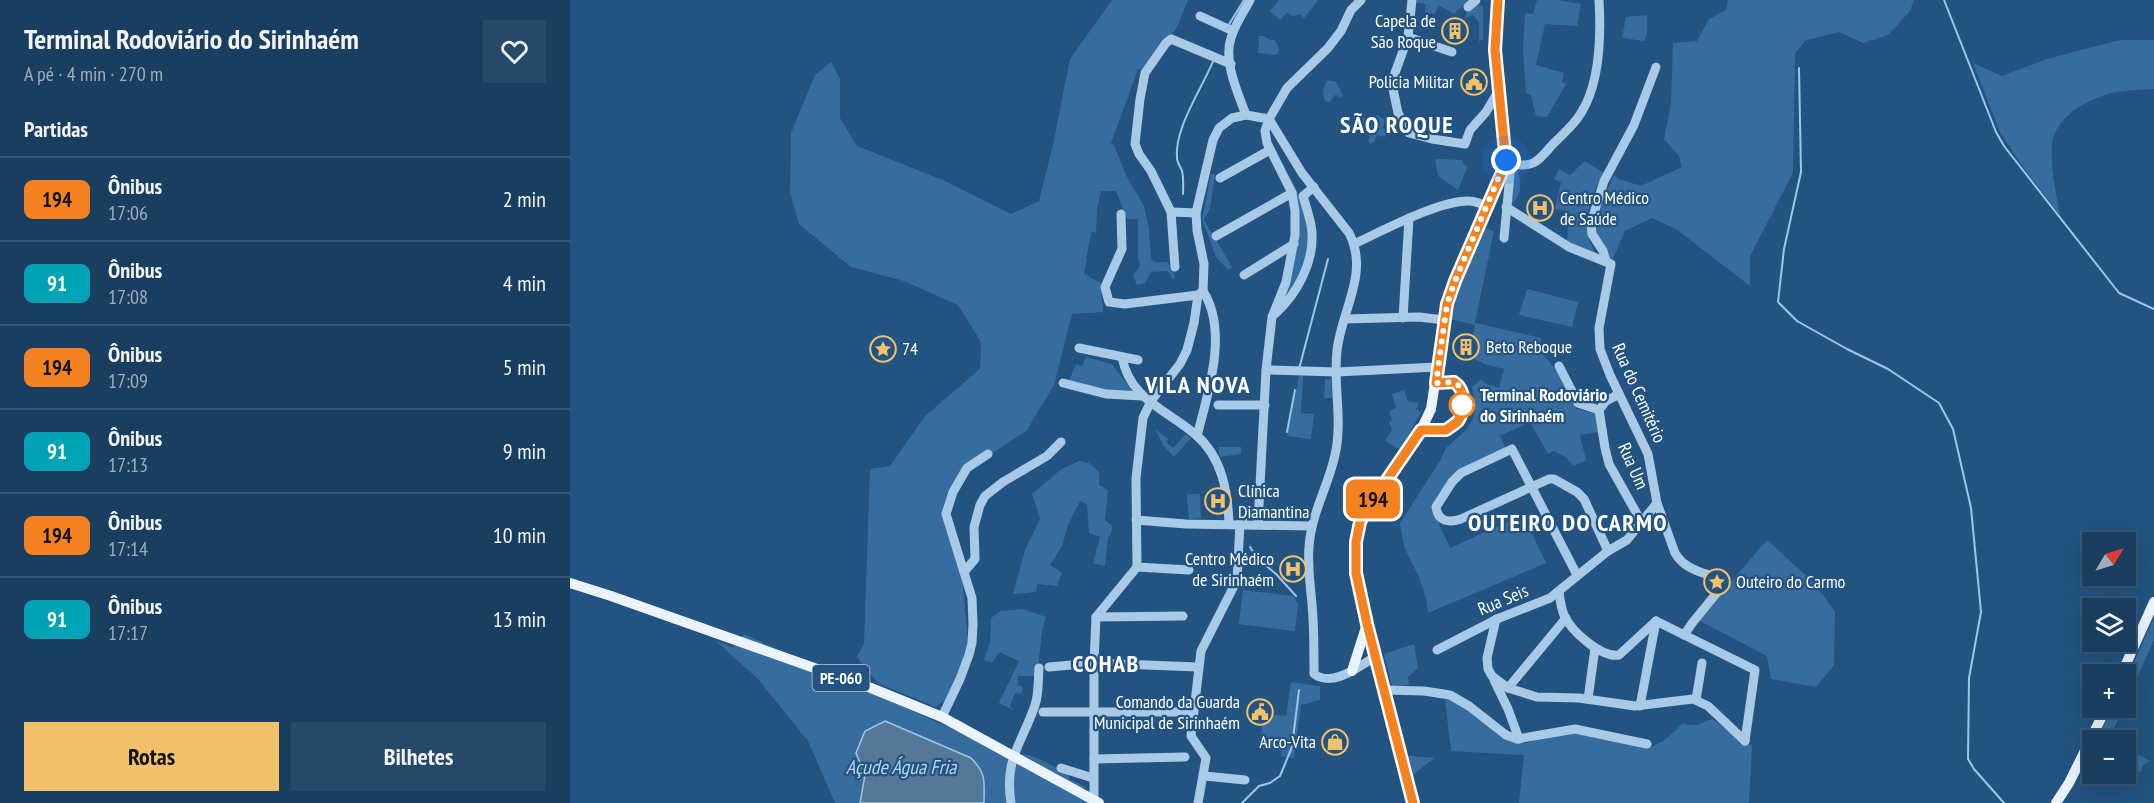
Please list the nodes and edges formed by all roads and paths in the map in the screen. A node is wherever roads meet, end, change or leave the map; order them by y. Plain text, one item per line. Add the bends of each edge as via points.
1 (1250, 0) edge
2 (1361, 0) edge
3 (1412, 0) edge
4 (1476, 0) edge
5 (1498, 0) edge
6 (1600, 0) edge
7 (1468, 7) dead end
8 (1200, 16) dead end
9 (1233, 31) junction
10 (1408, 37) junction
11 (1452, 52) dead end
12 (1231, 64) junction
13 (1656, 67) dead end
14 (1499, 90) junction
15 (1246, 114) junction
16 (1269, 119) junction
17 (1270, 150) junction
18 (1509, 163) junction
19 (1220, 178) dead end
20 (1314, 187) junction
21 (1292, 193) junction
22 (1487, 207) junction
23 (1506, 207) junction
24 (1171, 212) junction
25 (1196, 213) junction
26 (1121, 214) dead end
27 (1409, 218) junction
28 (1216, 236) dead end
29 (1504, 238) dead end
30 (1294, 244) junction
31 (1354, 244) junction
32 (1606, 261) junction
33 (1175, 267) dead end
34 (1244, 275) dead end
35 (1200, 293) junction
36 (1272, 317) junction
37 (1403, 318) junction
38 (1345, 319) junction
39 (1444, 320) junction
40 (1079, 348) dead end
41 (1122, 357) junction
42 (1138, 360) dead end
43 (1559, 366) dead end
44 (1437, 367) junction
45 (1266, 370) junction
46 (1337, 372) junction
47 (1063, 382) dead end
48 (1436, 383) junction
49 (1619, 394) junction
50 (1146, 399) junction
51 (1218, 405) dead end
52 (1265, 405) junction
53 (1599, 410) junction
54 (1421, 430) junction
55 (1197, 436) junction
56 (1061, 442) dead end
57 (988, 454) dead end
58 (1532, 488) junction
59 (1657, 503) junction
60 (1136, 520) junction
61 (1642, 523) junction
62 (1229, 524) junction
63 (1248, 524) junction
64 (1311, 526) junction
65 (1608, 551) junction
66 (1137, 567) junction
67 (1190, 570) dead end
68 (964, 572) junction
69 (1577, 575) junction
70 (570, 584) edge
71 (1559, 592) junction
72 (2154, 602) edge
73 (1183, 616) dead end
74 (1096, 617) junction
75 (1566, 618) junction
76 (1496, 619) junction
77 (1656, 621) junction
78 (1367, 624) junction
79 (1684, 634) junction
80 (1595, 648) junction
81 (1437, 650) dead end
82 (1375, 657) junction
83 (1094, 663) junction
84 (1702, 663) dead end
85 (2126, 664) edge
86 (1049, 667) dead end
87 (1198, 667) junction
88 (1039, 668) dead end
89 (1352, 671) junction
90 (1490, 672) junction
91 (1384, 690) junction
92 (1511, 690) junction
93 (1588, 699) junction
94 (1696, 700) junction
95 (1640, 706) junction
96 (1094, 711) junction
97 (1043, 712) dead end
98 (1193, 712) junction
99 (1510, 714) junction
100 (942, 717) junction
101 (2101, 718) edge
102 (1519, 739) junction
103 (1647, 744) dead end
104 (1014, 757) junction
105 (1185, 757) dead end
106 (1094, 759) junction
107 (1060, 768) dead end
108 (1204, 776) junction
109 (1093, 778) junction
110 (1245, 780) dead end
111 (1097, 802) edge
112 (1011, 803) edge
113 (1198, 803) edge
114 (1413, 803) edge
115 (2056, 803) edge

1 - 9 street
2 - 16 street via 1351,9 1328,48 1287,88
3 - 10 street
4 - 7 street
5 - 14 main road via 1495,50
6 - 18 street via 1597,58 1585,106 1576,121 1536,162 1524,166
8 - 9 street
9 - 12 street via 1229,46
10 - 11 street
10 - 14 street via 1393,89 1398,113 1409,133 1464,144
12 - 15 street
12 - 24 street via 1174,40 1166,43 1145,73 1136,149
13 - 32 street via 1634,125 1604,181 1591,223 1592,234
14 - 18 main road
15 - 16 street
15 - 25 street via 1228,120 1215,135
16 - 17 street via 1265,134
16 - 20 street
17 - 19 street
17 - 21 street
18 - 22 main road
18 - 23 street
20 - 31 street
20 - 36 street via 1303,196 1312,236 1304,275 1288,302
21 - 28 street
21 - 30 street
22 - 27 street via 1467,201 1450,203
22 - 39 main road via 1455,281
23 - 29 street
23 - 32 street via 1563,244
24 - 25 street
24 - 33 street
25 - 35 street via 1204,264
26 - 35 street via 1122,249 1105,287 1109,302 1125,304
27 - 31 street
27 - 37 street
30 - 34 street
30 - 36 street via 1286,282
31 - 38 street via 1356,273
32 - 49 street, Rua do Cemitério via 1611,264 1598,337
35 - 50 street via 1188,350
35 - 55 street via 1212,309 1216,334
36 - 45 street
37 - 38 street
37 - 39 street
38 - 46 street via 1337,349
39 - 44 main road
40 - 41 street
41 - 42 street
41 - 50 street via 1128,377
43 - 53 street via 1578,403
44 - 46 street
44 - 48 main road
45 - 46 street
45 - 52 street
46 - 64 street via 1339,437
47 - 50 street via 1106,394
48 - 54 main road via 1431,409
48 - 54 street via 1454,382 1463,390 1459,418 1446,430
49 - 53 street
49 - 59 street, Rua do Cemitério via 1648,454
50 - 55 street
50 - 60 street via 1138,448
51 - 52 street
52 - 63 street
53 - 61 street, Rua Um via 1609,464
54 - 78 main road via 1375,496 1358,529 1356,573
55 - 62 street via 1209,450 1226,486
56 - 68 street via 1047,456 985,496 974,527 976,557
57 - 68 street via 968,468 948,504 948,524
58 - 58 street via 1512,449 1461,473 1436,507 1441,519 1452,522
58 - 65 street via 1554,479 1577,492 1586,502
58 - 69 street
59 - 61 street
59 - 79 street, Rua do Cemitério via 1679,560 1725,582
60 - 62 street
60 - 66 street
61 - 65 street via 1628,540
62 - 63 street
63 - 64 street
63 - 87 street via 1237,580 1203,645
64 - 89 street via 1308,578 1314,674 1338,677
65 - 69 street, Rua Seis
66 - 67 street
66 - 74 street
68 - 100 street via 972,598 972,643
69 - 71 street, Rua Seis
70 - 100 main road, PE-060 via 871,688
71 - 75 street
71 - 76 street, Rua Seis
72 - 85 main road
73 - 74 street
74 - 83 street
75 - 80 street
75 - 92 street
76 - 81 street, Rua Seis
76 - 90 street via 1487,658
77 - 79 street
77 - 80 street via 1619,655
77 - 95 street
78 - 82 main road
78 - 89 main road
79 - 94 street via 1752,668 1756,674 1745,741 1708,706
80 - 93 street
82 - 89 street
82 - 91 main road
83 - 86 street
83 - 87 street
83 - 96 street
84 - 94 street
87 - 98 street
88 - 104 street via 1037,698
90 - 92 street
90 - 99 street
91 - 102 street via 1450,695 1506,735
91 - 114 main road
92 - 93 street via 1537,697
92 - 99 street
93 - 95 street
94 - 95 street
96 - 97 street
96 - 98 street
96 - 106 street
98 - 108 street via 1191,736 1206,758
99 - 102 street
100 - 104 main road, PE-060
101 - 115 main road
102 - 103 street via 1575,729
104 - 111 main road, PE-060
104 - 112 street via 1009,780
105 - 106 street
106 - 109 street
107 - 109 street
108 - 110 street
108 - 113 street
109 - 111 street

